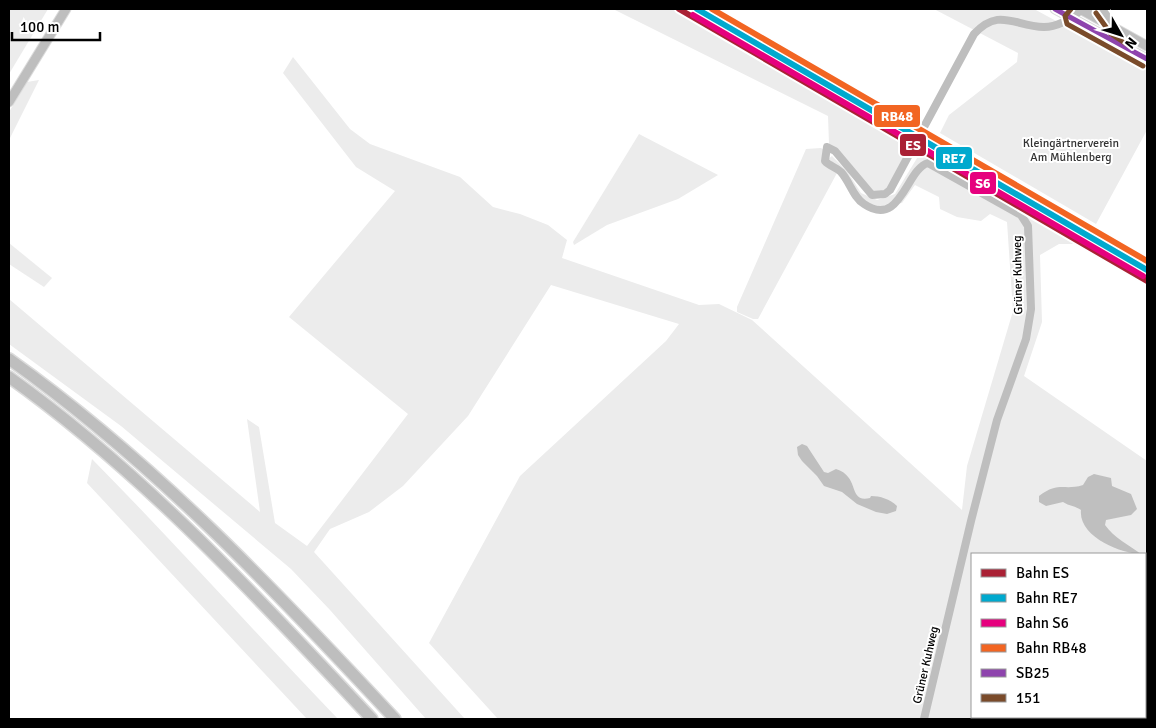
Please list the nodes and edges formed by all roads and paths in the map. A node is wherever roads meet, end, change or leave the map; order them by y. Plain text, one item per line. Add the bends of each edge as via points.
1 (66, 9) edge
2 (1055, 9) edge
3 (1081, 9) edge
4 (1102, 9) edge
5 (1072, 18) junction
6 (1116, 28) junction
7 (1147, 46) edge
8 (1147, 59) edge
9 (9, 102) edge
10 (9, 359) edge
11 (9, 378) edge
12 (372, 719) edge
13 (394, 719) edge
14 (924, 719) edge

1 - 9 main road
2 - 5 main road
3 - 5 street
3 - 6 main road
4 - 6 street
5 - 8 main road
5 - 14 street, Grüner Kuhweg via 1045,27 997,18 984,23 974,34 890,190 880,196 866,191 835,151 827,147 825,157 828,164 841,173 858,200 870,207 883,208 896,203 921,167 928,163 1021,215 1028,226 1031,300 1026,339 997,420
6 - 7 main road
10 - 13 highway via 124,447 273,589
11 - 12 highway via 100,449 197,535

